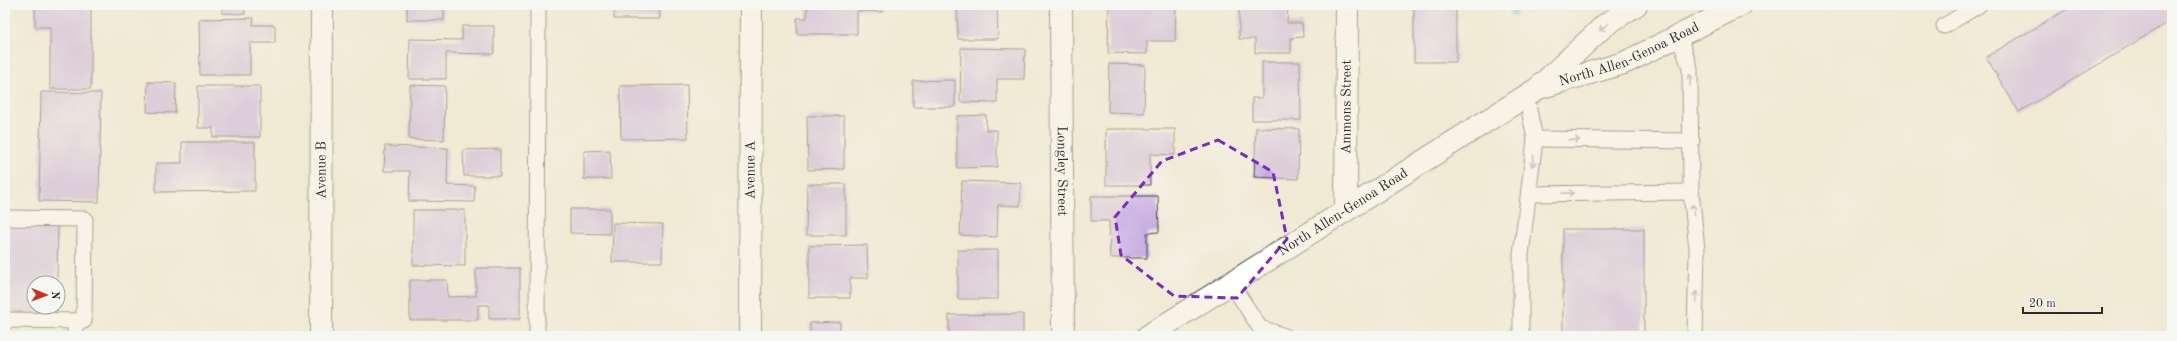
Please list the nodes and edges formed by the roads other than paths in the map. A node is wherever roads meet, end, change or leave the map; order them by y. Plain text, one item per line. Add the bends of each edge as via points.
1 (322, 5) edge
2 (538, 5) edge
3 (750, 5) edge
4 (1061, 5) edge
5 (1347, 5) edge
6 (1636, 5) edge
7 (1741, 5) edge
8 (1979, 5) edge
9 (1944, 26) dead end
10 (1678, 36) junction
11 (1532, 92) junction
12 (1535, 139) junction
13 (1692, 141) junction
14 (1691, 192) junction
15 (1529, 194) junction
16 (1346, 210) junction
17 (5, 218) edge
18 (1231, 283) junction
19 (5, 320) edge
20 (75, 320) junction
21 (75, 336) edge
22 (321, 336) edge
23 (537, 336) edge
24 (750, 336) edge
25 (1063, 336) edge
26 (1148, 336) edge
27 (1285, 336) edge
28 (1521, 336) edge
29 (1695, 336) edge

1 - 22 street, Avenue B
2 - 23 lane
3 - 24 street, Avenue A
4 - 25 street, Longley Street
5 - 16 street, Ammons Street
6 -> 11 street, North Allen-Genoa Road via 1605,26
7 - 10 street, North Allen-Genoa Road
8 - 9 lane
10 - 11 street, North Allen-Genoa Road via 1624,63
13 -> 10 lane via 1690,68
11 - 12 lane
11 - 16 street, North Allen-Genoa Road
12 -> 13 lane
12 -> 15 lane
13 - 14 lane
15 -> 14 lane
29 -> 14 lane via 1697,249
15 - 28 lane via 1521,255
16 - 18 street, North Allen-Genoa Road
17 - 20 lane via 85,219 84,321
18 - 26 street, North Allen-Genoa Road
18 - 27 lane via 1260,328
19 - 20 lane
20 - 21 lane

